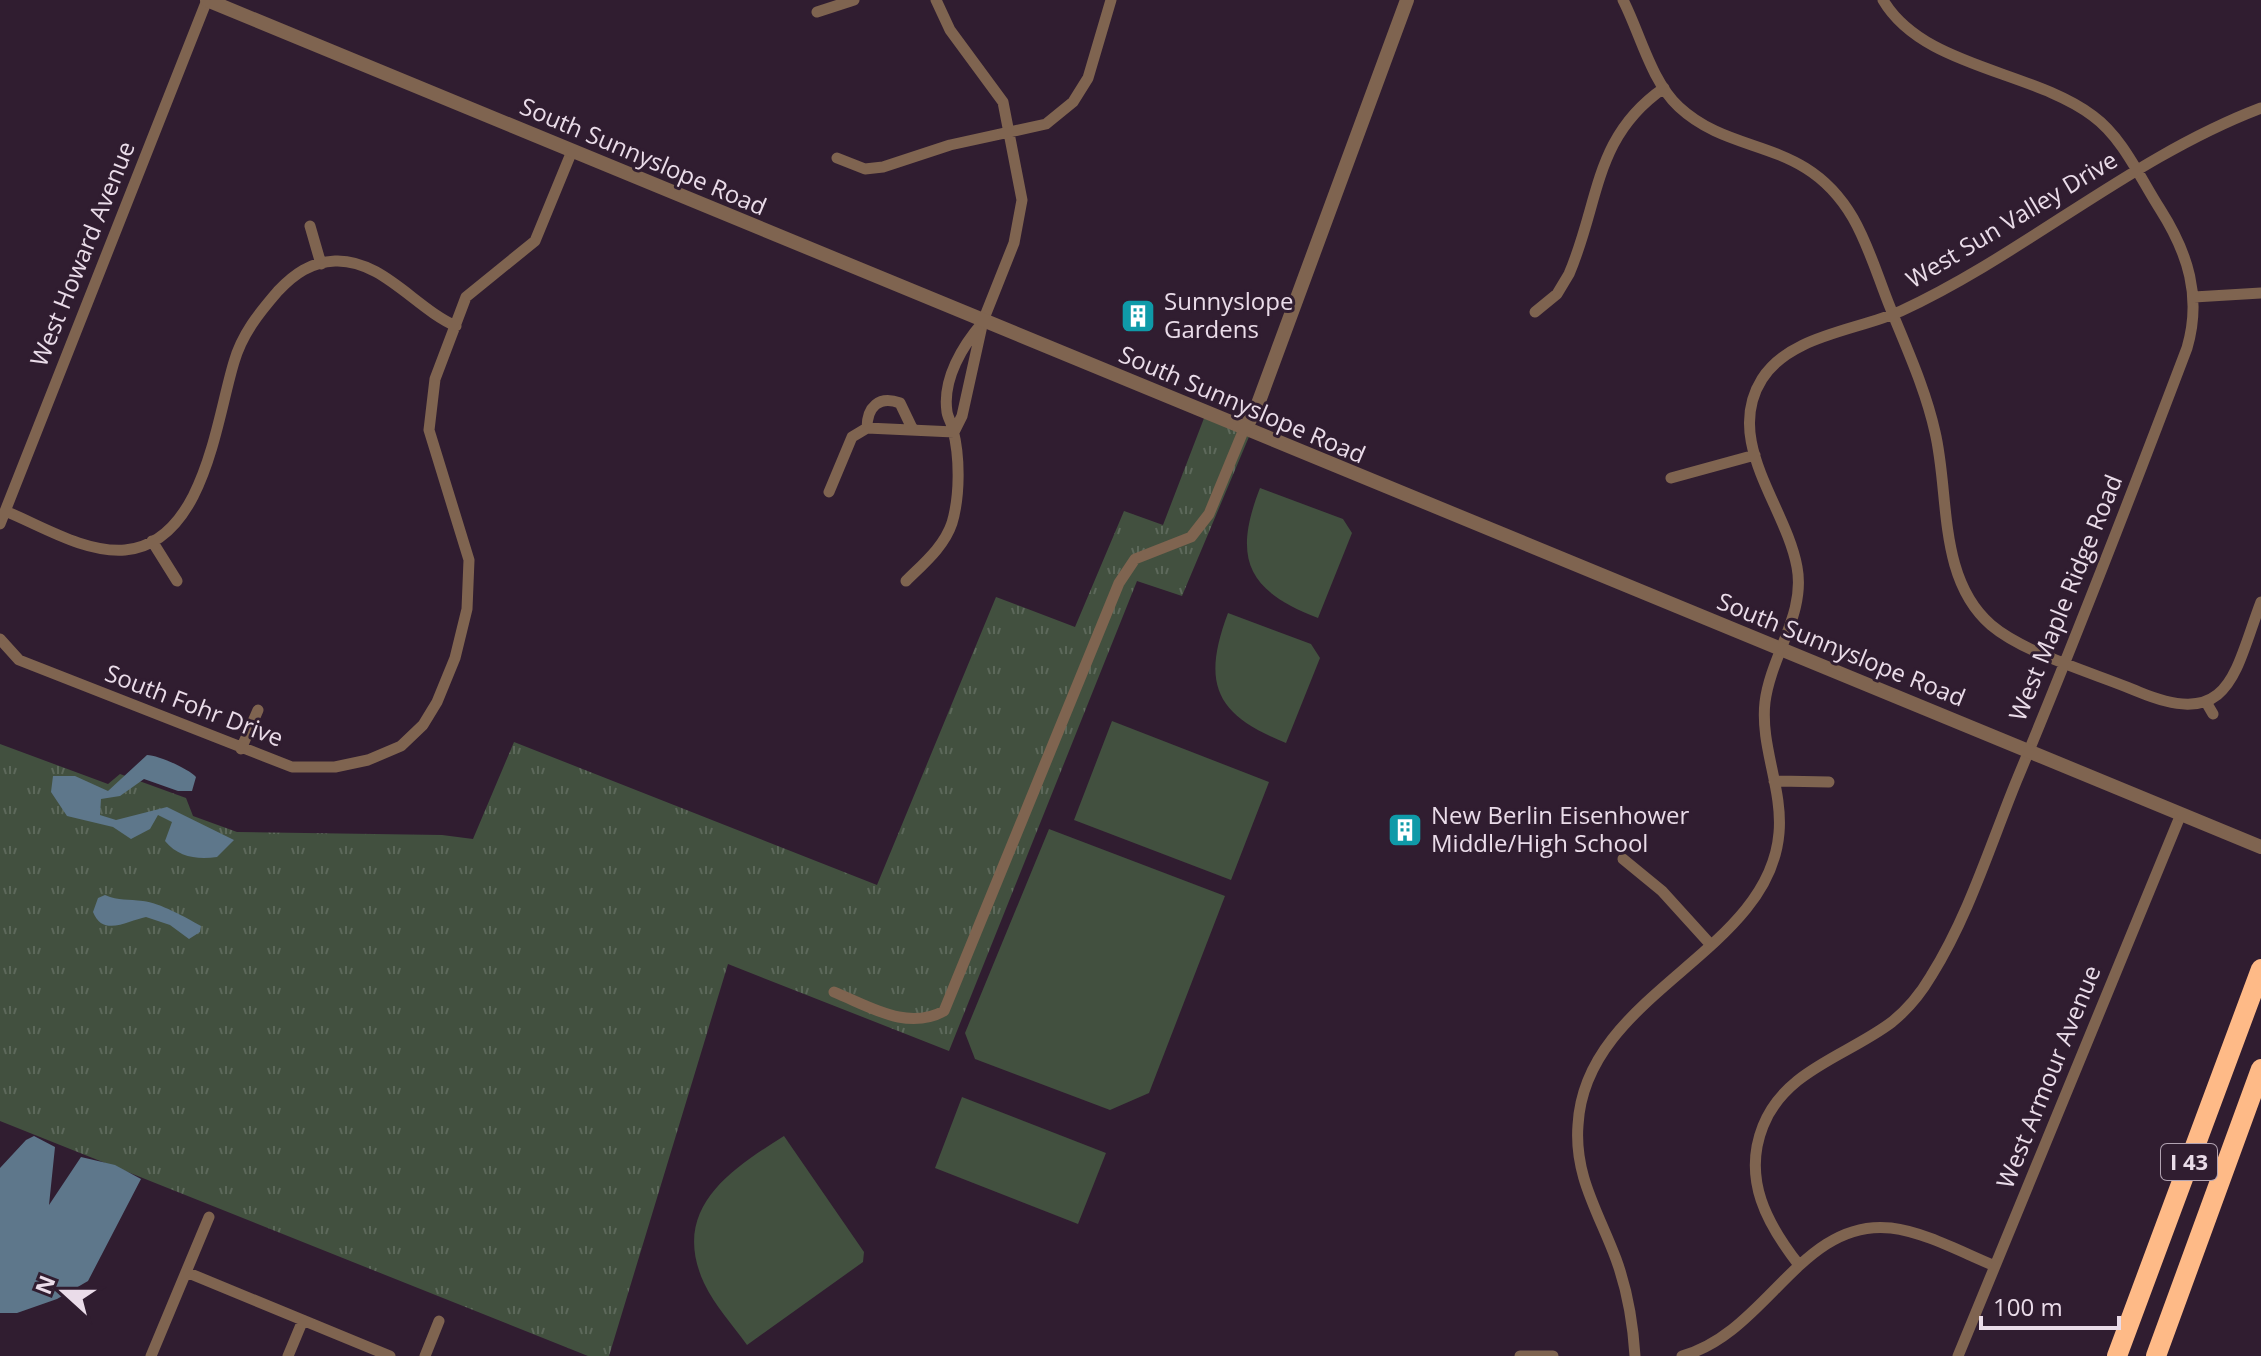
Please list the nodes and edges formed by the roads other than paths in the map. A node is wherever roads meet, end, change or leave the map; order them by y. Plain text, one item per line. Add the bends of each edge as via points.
1 (207, 0) edge
2 (854, 0) edge
3 (936, 0) edge
4 (1111, 0) edge
5 (1407, 0) edge
6 (1623, 0) edge
7 (1883, 0) edge
8 (817, 12) dead end
9 (1664, 88) junction
10 (2261, 108) edge
11 (1011, 134) junction
12 (572, 151) junction
13 (837, 158) dead end
14 (2136, 172) junction
15 (310, 226) dead end
16 (321, 264) junction
17 (2261, 293) edge
18 (2194, 297) junction
19 (1535, 312) dead end
20 (1893, 314) junction
21 (983, 321) junction
22 (456, 326) junction
23 (867, 428) junction
24 (912, 428) junction
25 (1244, 429) junction
26 (954, 432) junction
27 (1755, 455) junction
28 (1671, 478) dead end
29 (829, 492) dead end
30 (5, 511) junction
31 (0, 524) edge
32 (152, 541) junction
33 (177, 581) dead end
34 (906, 581) dead end
35 (2261, 602) edge
36 (0, 639) edge
37 (1779, 648) junction
38 (2066, 662) junction
39 (2206, 702) junction
40 (258, 710) dead end
41 (2213, 714) dead end
42 (241, 749) junction
43 (2029, 751) junction
44 (1774, 781) junction
45 (1829, 782) dead end
46 (2181, 814) junction
47 (2261, 847) edge
48 (1623, 859) dead end
49 (1711, 945) junction
50 (2261, 969) edge
51 (834, 992) dead end
52 (2261, 1069) edge
53 (209, 1217) dead end
54 (1799, 1265) junction
55 (1995, 1266) junction
56 (186, 1272) junction
57 (303, 1320) junction
58 (439, 1321) dead end
59 (151, 1356) edge
60 (288, 1356) edge
61 (390, 1356) edge
62 (425, 1356) edge
63 (1520, 1356) edge
64 (1553, 1356) edge
65 (1635, 1356) edge
66 (1682, 1356) edge
67 (1958, 1356) edge
68 (2117, 1356) edge
69 (2156, 1356) edge

1 - 12 street, South Sunnyslope Road
1 - 30 street, West Howard Avenue
2 - 8 street
3 - 11 street via 950,30 999,96
4 - 11 street via 1097,58 1082,90 1056,118
5 - 25 street via 1255,412
6 - 9 street
7 - 14 street, West Maple Ridge Road via 1902,26 1926,42 2066,99 2092,115 2112,134
9 - 19 street via 1630,115 1613,141 1569,274 1557,294
9 - 20 street via 1695,119 1784,155 1830,188 1860,232
10 - 14 street, West Sun Valley Drive via 2202,133
11 - 13 street via 950,145 873,169
11 - 21 street via 1021,212 1008,263
12 - 21 street, South Sunnyslope Road
12 - 22 street via 535,241 466,297
14 - 18 street, West Maple Ridge Road via 2182,248
14 - 20 street, West Sun Valley Drive via 1952,286
15 - 16 street
16 - 22 street via 337,261 374,271 431,315
16 - 32 street via 305,267 253,320 234,360 220,422 187,510
17 - 18 street
18 - 38 street, West Maple Ridge Road via 2187,348
20 - 27 street, West Sun Valley Drive via 1802,345 1770,368 1750,409
20 - 38 street via 1935,432 1960,582 1991,625
21 - 25 street, South Sunnyslope Road
21 - 26 street
21 - 26 street via 962,345 951,377 947,410
22 - 42 street, South Fohr Drive via 435,379 429,430 469,560 467,609 437,702 401,746 368,760 292,767
23 - 24 street
23 - 24 street via 872,406 880,400 900,403
23 - 29 street via 852,437
24 - 26 street
25 - 37 street, South Sunnyslope Road
25 - 51 street via 1209,514 1191,537 1135,559 1119,583 944,1011 908,1021
26 - 34 street via 957,491 951,524 938,548
27 - 28 street
27 - 37 street, West Sun Valley Drive via 1798,576 1797,604
30 - 31 street, West Howard Avenue
30 - 32 street via 106,549 128,550
32 - 33 street
35 - 39 street via 2235,672
36 - 42 street, South Fohr Drive via 19,660
37 - 43 street, South Sunnyslope Road
37 - 44 street, West Sun Valley Drive via 1765,714
38 - 39 street via 2173,705
38 - 43 street, West Maple Ridge Road
39 - 41 street
40 - 42 street
43 - 46 street, South Sunnyslope Road
43 - 54 street, West Maple Ridge Road via 1945,952 1920,993 1892,1022 1795,1081 1763,1126 1757,1150 1758,1194 1771,1227
44 - 45 street
44 - 49 street, West Sun Valley Drive via 1779,819 1774,856 1751,900
46 - 47 street, South Sunnyslope Road
46 - 55 street, West Armour Avenue
48 - 49 street via 1662,891
49 - 65 street, West Sun Valley Drive via 1619,1029 1592,1071 1577,1124 1581,1175 1621,1273
50 - 68 highway, I 43
52 - 69 highway, I 43
53 - 56 street
54 - 55 street via 1837,1237 1879,1227 1904,1231
54 - 66 street via 1738,1328
55 - 67 street, West Armour Avenue
56 - 57 street
56 - 59 street
57 - 60 street
57 - 61 street
58 - 62 street
63 - 64 street

